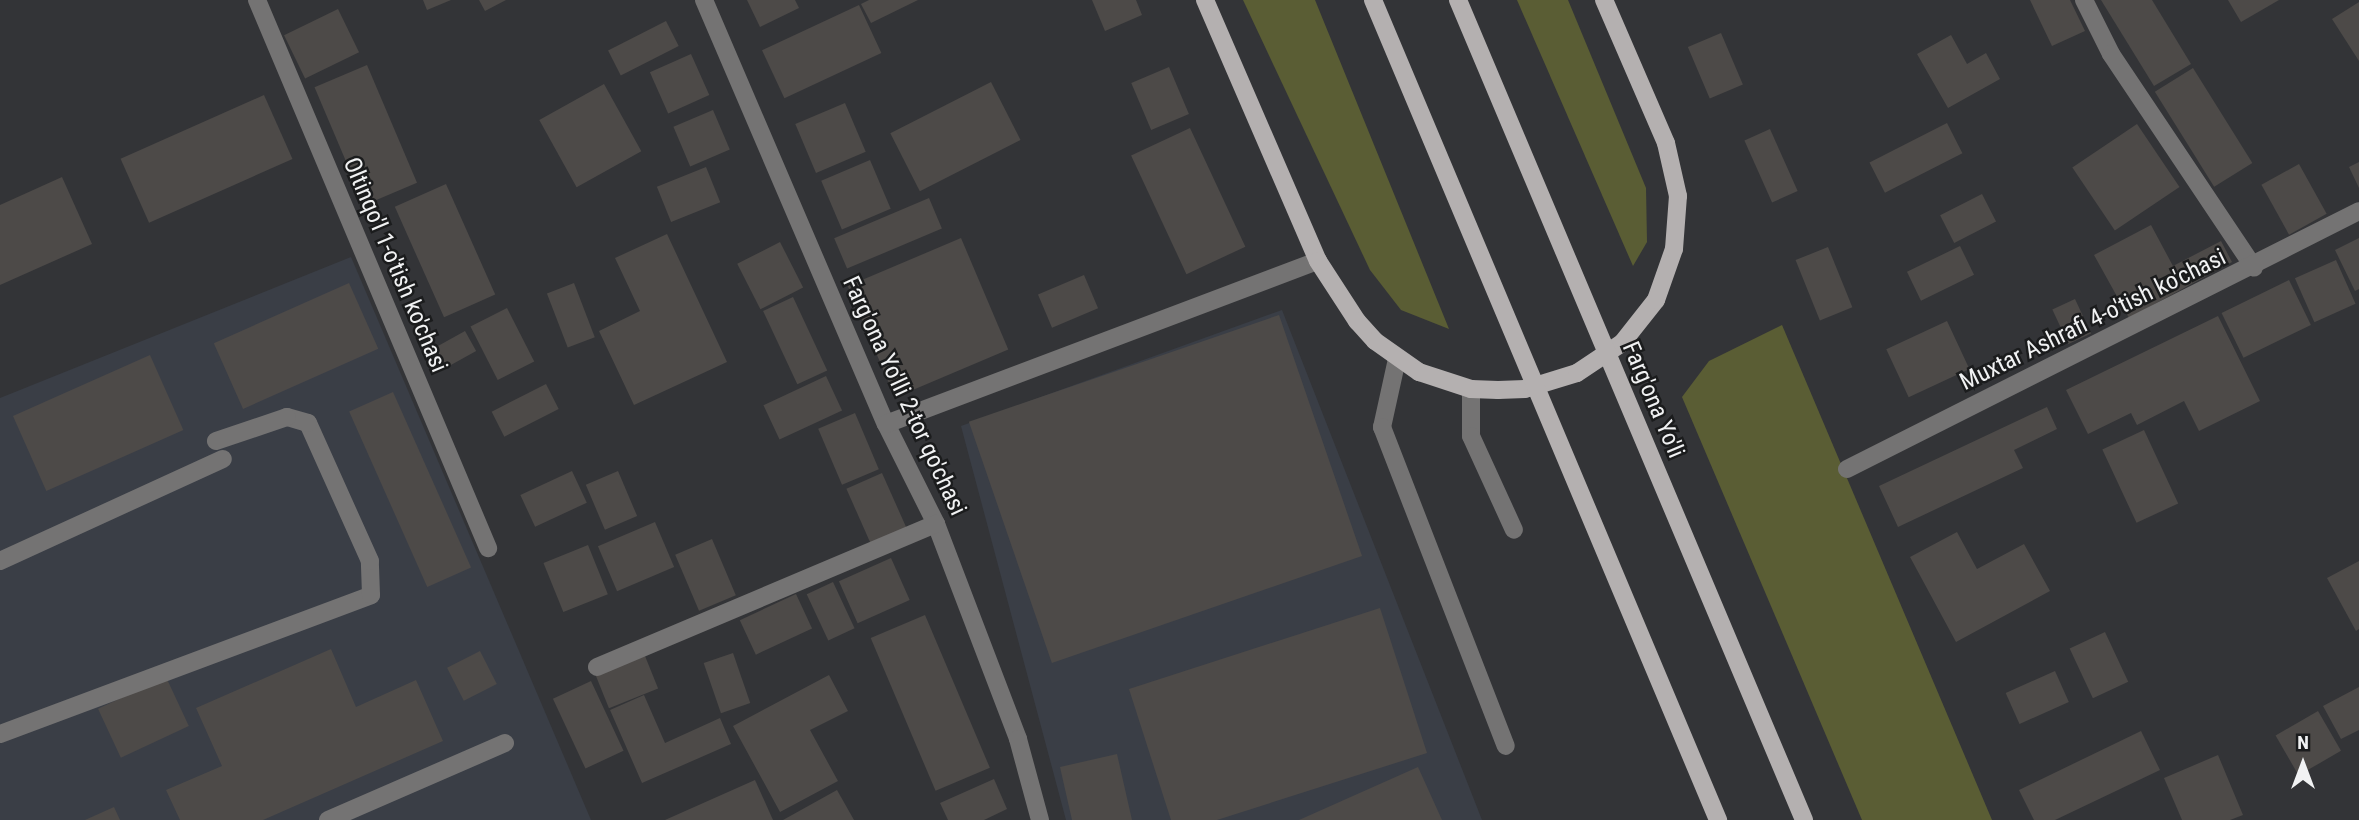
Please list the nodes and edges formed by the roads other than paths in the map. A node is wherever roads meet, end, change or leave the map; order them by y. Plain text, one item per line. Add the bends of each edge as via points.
1 (257, 0) edge
2 (704, 0) edge
3 (1205, 0) edge
4 (1373, 0) edge
5 (1458, 0) edge
6 (1604, 0) edge
7 (2084, 0) edge
8 (2359, 211) edge
9 (1318, 261) junction
10 (2254, 268) junction
11 (1397, 359) junction
12 (1471, 389) junction
13 (886, 424) junction
14 (216, 441) dead end
15 (223, 459) dead end
16 (1847, 469) dead end
17 (936, 524) junction
18 (1514, 530) dead end
19 (488, 548) dead end
20 (0, 561) edge
21 (597, 667) dead end
22 (0, 734) edge
23 (505, 743) dead end
24 (1506, 746) dead end
25 (328, 820) edge
26 (1040, 820) edge
27 (1718, 820) edge
28 (1804, 820) edge

1 - 19 street, Oltinqo'l 1-o'tish ko'chasi
2 - 13 street, Farg'ona Yo'lli 2-tor qo'chasi
3 - 9 main road
4 - 27 main road
5 - 28 main road, Farg'ona Yo'li
6 - 12 main road via 1673,169 1678,222 1667,276 1656,300 1622,342 1577,373 1525,389
7 - 10 street via 2111,54
8 - 10 street, Muxtar Ashrafi 4-o'tish ko'chasi
9 - 11 main road via 1357,321
9 - 13 street
10 - 16 street, Muxtar Ashrafi 4-o'tish ko'chasi
11 - 12 main road
11 - 24 street via 1382,427
12 - 18 street via 1471,436
13 - 17 street, Farg'ona Yo'lli 2-tor qo'chasi
14 - 22 street via 287,417 308,423 370,561 371,595
15 - 20 street
17 - 21 street
17 - 26 street, Farg'ona Yo'lli 2-tor qo'chasi via 1018,739
23 - 25 street

